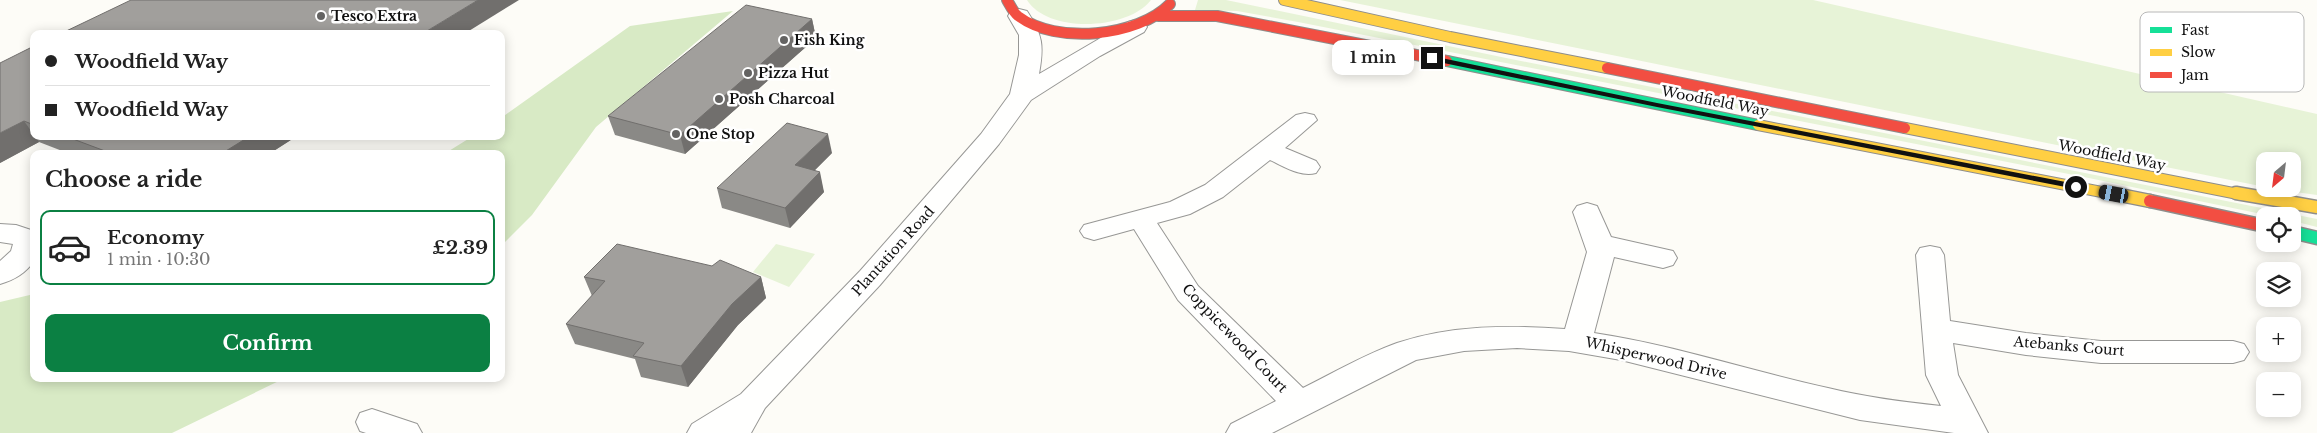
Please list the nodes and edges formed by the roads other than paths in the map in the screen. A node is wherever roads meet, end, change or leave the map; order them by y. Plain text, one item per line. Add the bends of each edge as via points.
1 (1172, 0) edge
2 (1284, 0) edge
3 (1008, 5) edge
4 (1158, 16) junction
5 (1136, 27) junction
6 (1022, 95) junction
7 (1305, 120) dead end
8 (1268, 150) junction
9 (1307, 167) dead end
10 (2317, 207) edge
11 (1587, 212) dead end
12 (1140, 219) junction
13 (2256, 224) edge
14 (1094, 231) dead end
15 (0, 233) edge
16 (2301, 234) edge
17 (2317, 238) edge
18 (1599, 244) junction
19 (1930, 255) dead end
20 (1663, 258) dead end
21 (0, 274) edge
22 (1936, 329) junction
23 (1577, 340) junction
24 (2233, 352) dead end
25 (754, 399) junction
26 (1299, 404) junction
27 (372, 422) dead end
28 (1967, 427) edge
29 (405, 433) edge
30 (704, 433) edge
31 (734, 433) edge
32 (1242, 433) edge

1 - 4 street
2 - 10 street, Woodfield Way via 1450,37 2133,174
3 - 5 street via 1033,24 1056,31 1106,33
3 - 6 street, Plantation Road via 1030,34 1031,55
4 - 5 street
4 - 13 street, Woodfield Way via 1217,16 1301,31
5 - 6 street, Plantation Road
6 - 25 street, Plantation Road via 990,139 870,278
7 - 8 street
8 - 9 street
8 - 12 street via 1214,191 1180,208
11 - 18 street
12 - 14 street
12 - 26 street, Coppicewood Court via 1188,293
15 - 21 street via 16,233 28,242 20,260
16 - 17 street
18 - 20 street
18 - 23 street via 1601,252
19 - 22 street
22 - 24 street, Atebanks Court via 2101,352
22 - 28 street via 1942,375
23 - 26 street, Whisperwood Drive via 1499,338 1411,351
23 - 28 street, Whisperwood Drive via 1836,402
25 - 30 street, Plantation Road
25 - 31 street, Plantation Road
26 - 32 street, Whisperwood Drive
27 - 29 street

